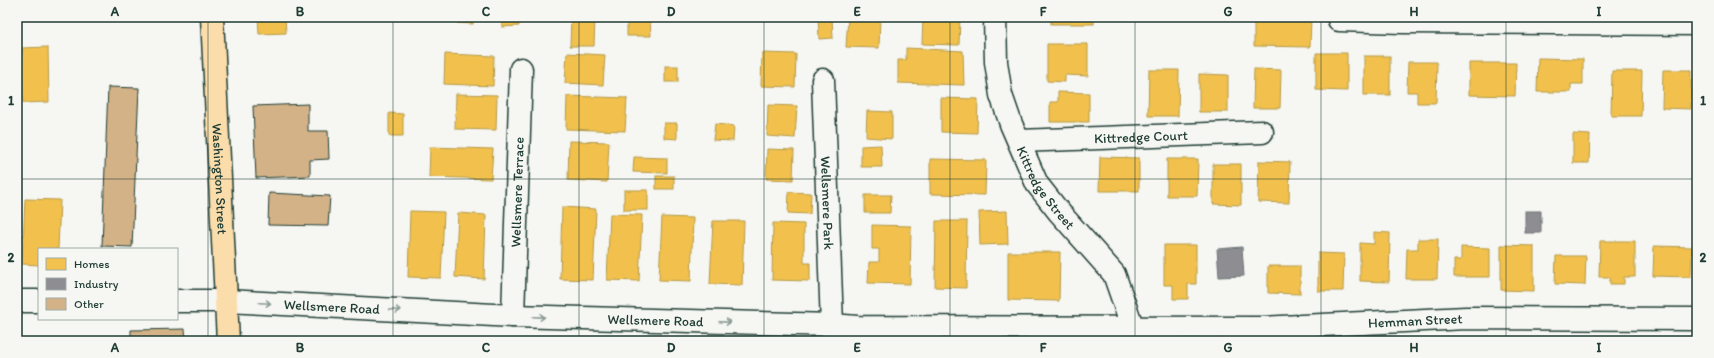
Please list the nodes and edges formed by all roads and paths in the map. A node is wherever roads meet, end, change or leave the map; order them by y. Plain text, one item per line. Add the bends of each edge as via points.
1 (212, 17) edge
2 (995, 17) edge
3 (1340, 18) edge
4 (1697, 24) edge
5 (521, 68) dead end
6 (823, 80) dead end
7 (1262, 132) dead end
8 (1019, 141) junction
9 (17, 301) edge
10 (38, 301) edge
11 (178, 301) edge
12 (226, 301) junction
13 (513, 316) junction
14 (1697, 319) edge
15 (832, 325) junction
16 (1136, 334) edge
17 (228, 341) edge

1 - 12 main road, Washington Street
2 - 8 street, Kittredge Street via 996,62 1001,96
3 - 4 street via 1410,22
5 - 13 street, Wellsmere Terrace
6 - 15 street, Wellsmere Park
7 - 8 street, Kittredge Court
8 - 16 street, Kittredge Street via 1038,184 1059,212 1114,274
9 - 10 street
11 - 12 street, Wellsmere Road
12 -> 13 street, Wellsmere Road
12 - 17 main road, Washington Street
13 -> 15 street, Wellsmere Road
14 - 16 street, Hemman Street via 1466,318
15 - 16 street, Wellsmere Road

